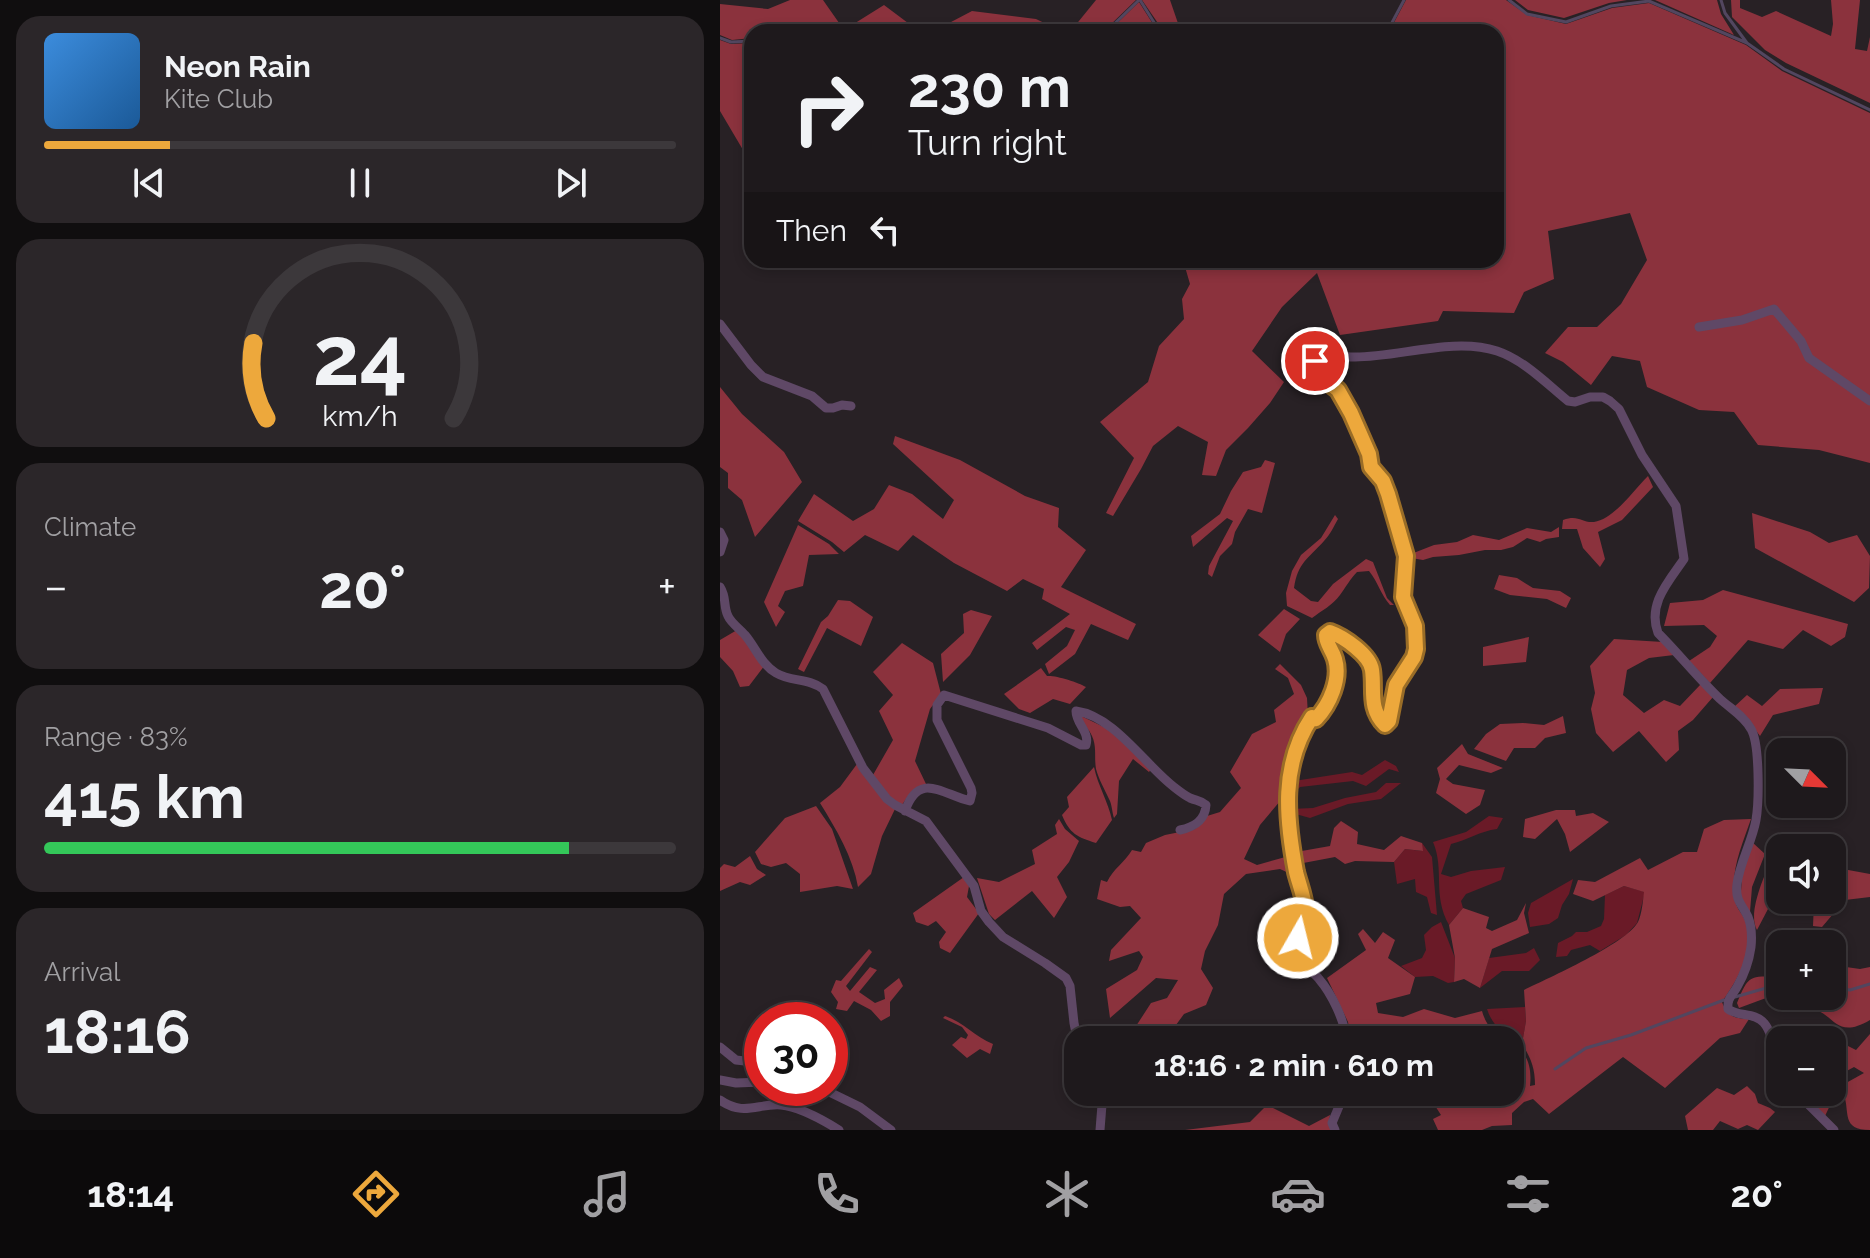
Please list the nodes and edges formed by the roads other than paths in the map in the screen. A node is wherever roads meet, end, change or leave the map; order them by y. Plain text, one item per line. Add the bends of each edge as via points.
1 (720, 324) edge
2 (1699, 327) dead end
3 (1870, 401) edge
4 (851, 406) dead end
5 (720, 532) edge
6 (720, 552) edge
7 (720, 587) edge
8 (905, 811) junction
9 (1180, 830) dead end
10 (1075, 1026) edge
11 (1343, 1026) edge
12 (1766, 1028) edge
13 (720, 1047) edge
14 (744, 1061) edge
15 (720, 1080) edge
16 (744, 1083) edge
17 (720, 1100) edge
18 (848, 1101) edge
19 (1102, 1106) edge
20 (1339, 1106) edge
21 (1810, 1106) edge
22 (839, 1130) edge
23 (891, 1130) edge
24 (1100, 1130) edge
25 (1335, 1130) edge
26 (1834, 1130) edge

1 - 4 street via 763,377 812,396 826,408
2 - 3 street via 1774,309 1809,358
5 - 6 street
7 - 8 street via 728,618 761,660 785,677 823,689 863,768 887,799
8 - 9 street via 923,787 972,798 937,720 937,705 944,695 1048,728 1081,745 1086,745 1086,733 1076,711 1111,727 1176,789 1206,805 1196,825
8 - 10 street via 926,821 974,886 981,911 1003,937 1066,978
11 - 12 street via 1300,953 1305,905 1288,826 1289,779 1307,724 1322,713 1336,680 1326,635 1350,641 1369,661 1372,695 1385,725 1396,685 1414,657 1417,636 1403,597 1406,556 1388,494 1345,402 1314,369 1315,361 1332,354 1353,358 1474,347 1498,351 1521,364 1568,401 1610,401 1676,506 1684,559 1658,599 1654,623 1756,739 1756,819 1737,887 1739,904 1752,927 1751,946 1748,963 1727,1000 1735,1015 1756,1018
13 - 14 street
15 - 16 street
17 - 22 street via 744,1109 779,1105
18 - 23 street
19 - 24 street
20 - 25 street via 1332,1123
21 - 26 street

